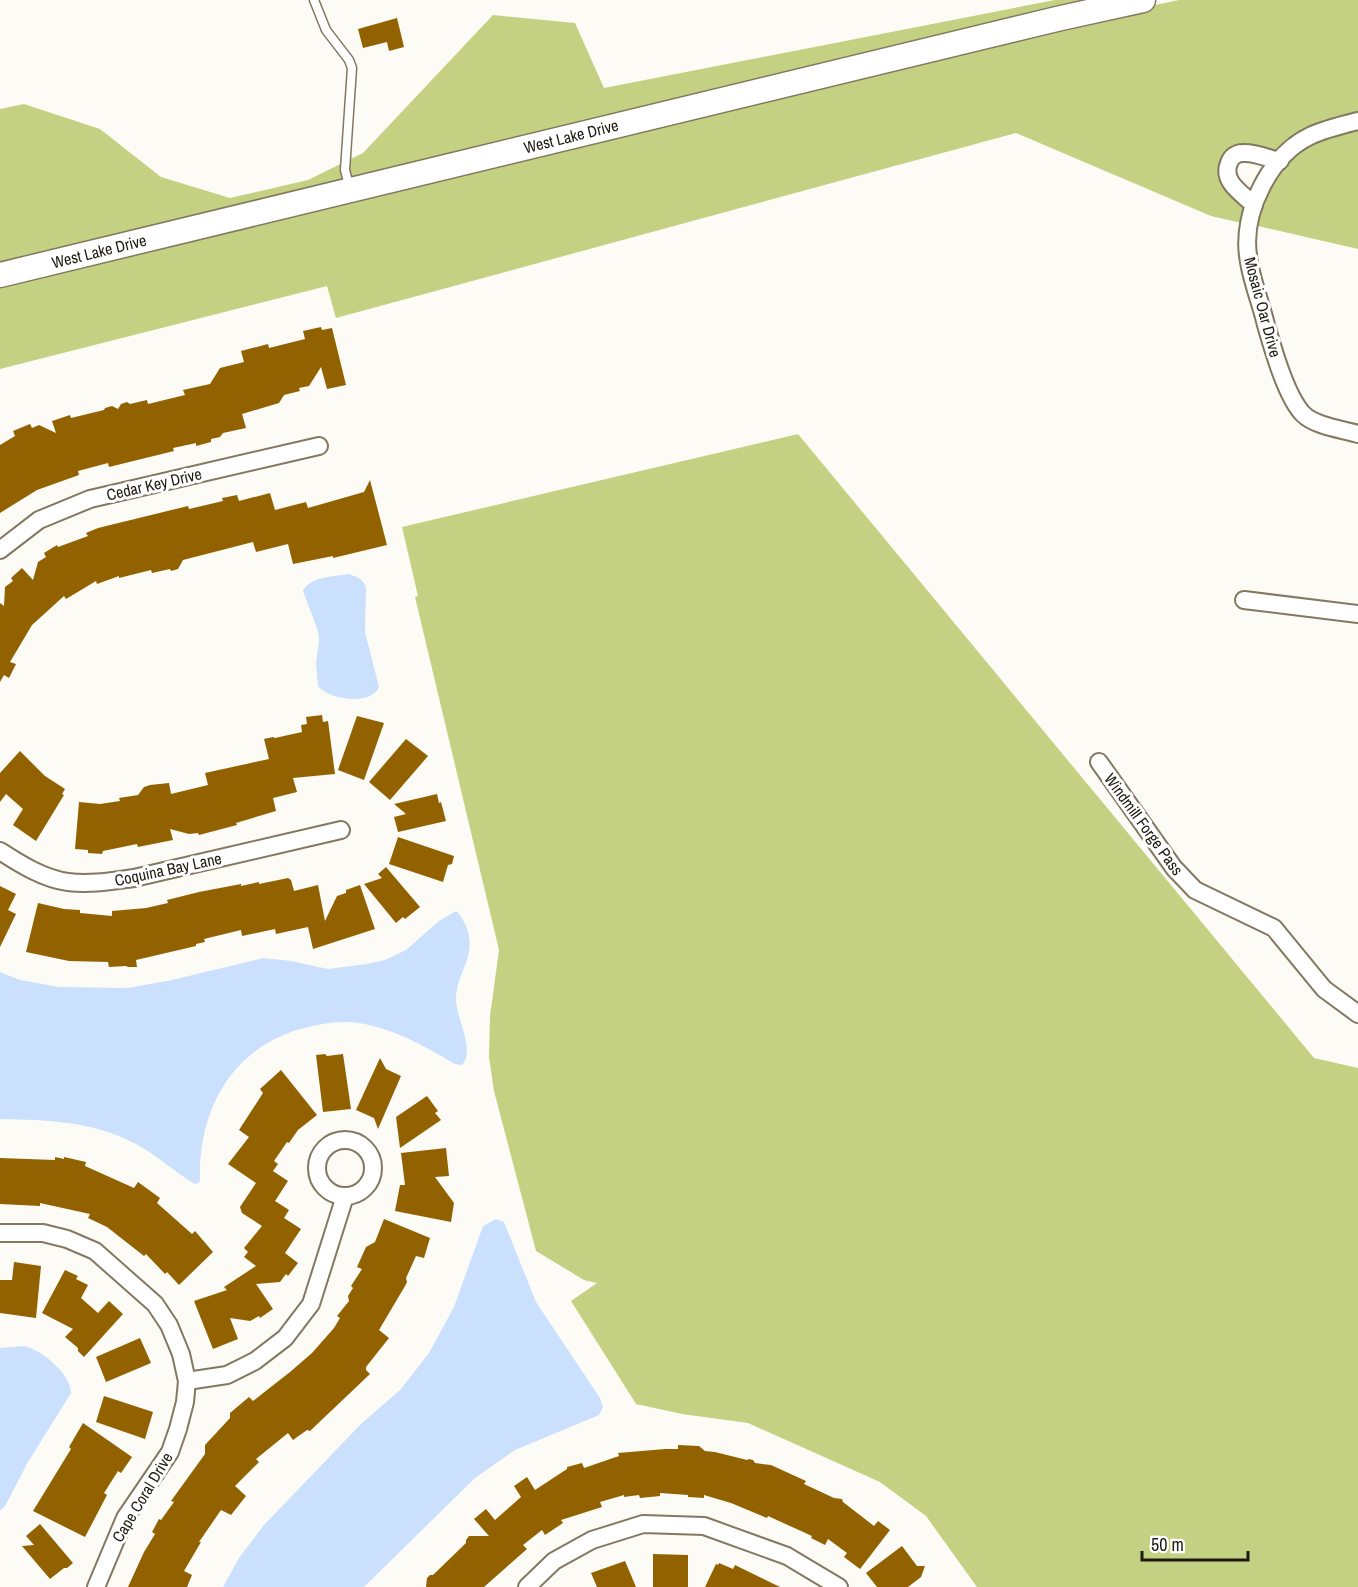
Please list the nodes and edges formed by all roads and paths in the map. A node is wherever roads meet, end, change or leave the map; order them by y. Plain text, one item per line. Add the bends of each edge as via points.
1 (314, 0) edge
2 (1143, 0) edge
3 (1102, 3) edge
4 (1358, 121) edge
5 (1280, 161) junction
6 (350, 190) junction
7 (1254, 205) junction
8 (0, 275) edge
9 (1358, 434) edge
10 (319, 446) dead end
11 (0, 550) edge
12 (1244, 600) dead end
13 (1358, 614) edge
14 (1099, 762) dead end
15 (341, 830) dead end
16 (0, 851) edge
17 (1358, 1014) edge
18 (345, 1196) dead end
19 (0, 1233) edge
20 (188, 1381) junction
21 (96, 1587) edge
22 (527, 1587) edge
23 (839, 1587) edge

1 - 6 lane via 326,30 352,68 345,170
2 - 3 street, West Lake Drive
3 - 6 street, West Lake Drive
4 - 5 street, Mosaic Oar Drive via 1309,137
5 - 7 street, Mosaic Oar Drive via 1258,191
5 - 7 street via 1242,153 1229,162 1229,181
6 - 8 street, West Lake Drive
7 - 9 street, Mosaic Oar Drive via 1247,254 1271,344 1292,398 1303,415
10 - 11 street, Cedar Key Drive via 90,499 39,520
12 - 13 street
14 - 17 street, Windmill Forge Pass via 1174,868 1195,890 1274,928 1324,989
15 - 16 street, Coquina Bay Lane via 103,882 67,882 27,868
18 - 20 street via 310,1304 285,1338 255,1361 226,1375
19 - 20 street, Cape Coral Drive via 43,1233 95,1251 155,1304 169,1325
20 - 21 street, Cape Coral Drive via 170,1452 125,1518
22 - 23 street via 554,1561 592,1540 643,1524 704,1526 787,1556

